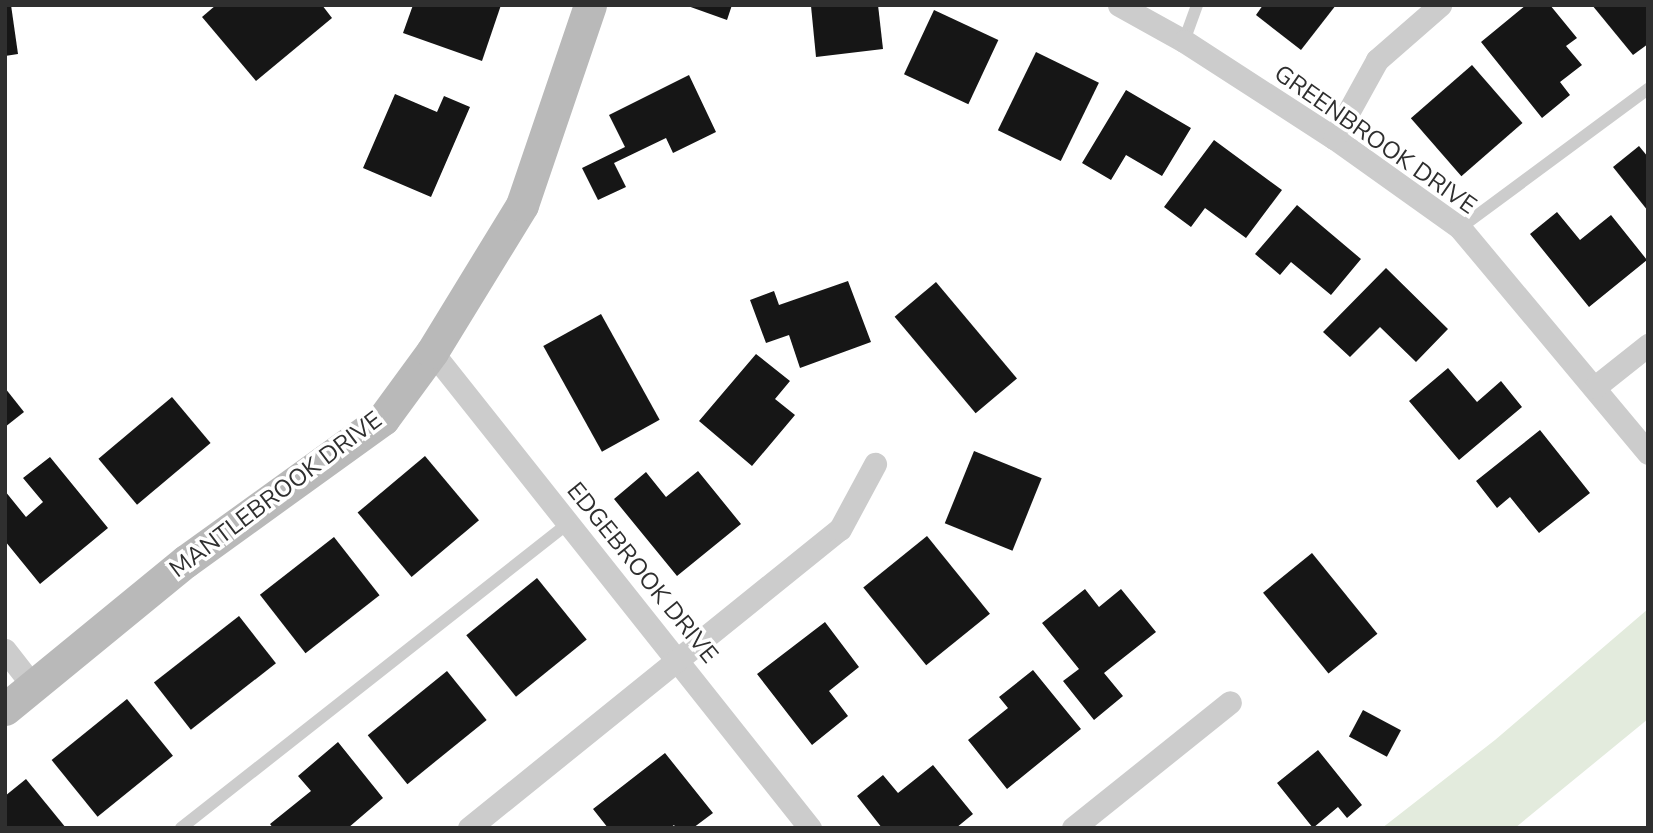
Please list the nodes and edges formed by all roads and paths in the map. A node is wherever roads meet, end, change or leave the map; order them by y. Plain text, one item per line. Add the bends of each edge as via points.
1 (590, 5) edge
2 (1119, 5) edge
3 (1196, 5) edge
4 (1440, 5) edge
5 (1184, 41) junction
6 (1648, 89) edge
7 (1334, 138) junction
8 (1460, 228) junction
9 (1648, 345) edge
10 (432, 352) junction
11 (1595, 387) junction
12 (1648, 453) edge
13 (875, 464) dead end
14 (569, 523) junction
15 (5, 650) edge
16 (679, 660) junction
17 (33, 686) junction
18 (1230, 702) dead end
19 (5, 709) edge
20 (800, 824) edge
21 (181, 828) edge
22 (469, 828) edge
23 (1073, 828) edge

1 - 10 street, MANTLEBROOK DRIVE via 522,205
2 - 5 street, GREENBROOK DRIVE
3 - 5 lane
4 - 7 street via 1377,60
5 - 7 street, GREENBROOK DRIVE
6 - 8 lane
7 - 8 street, GREENBROOK DRIVE
8 - 11 street, GREENBROOK DRIVE
9 - 11 street
10 - 14 street, EDGEBROOK DRIVE
10 - 17 street, MANTLEBROOK DRIVE via 383,419 186,561
11 - 12 street, GREENBROOK DRIVE
13 - 16 street via 840,529
14 - 16 street, EDGEBROOK DRIVE
14 - 21 lane
15 - 17 street
16 - 20 street, EDGEBROOK DRIVE
16 - 22 street
17 - 19 street, MANTLEBROOK DRIVE
18 - 23 street

